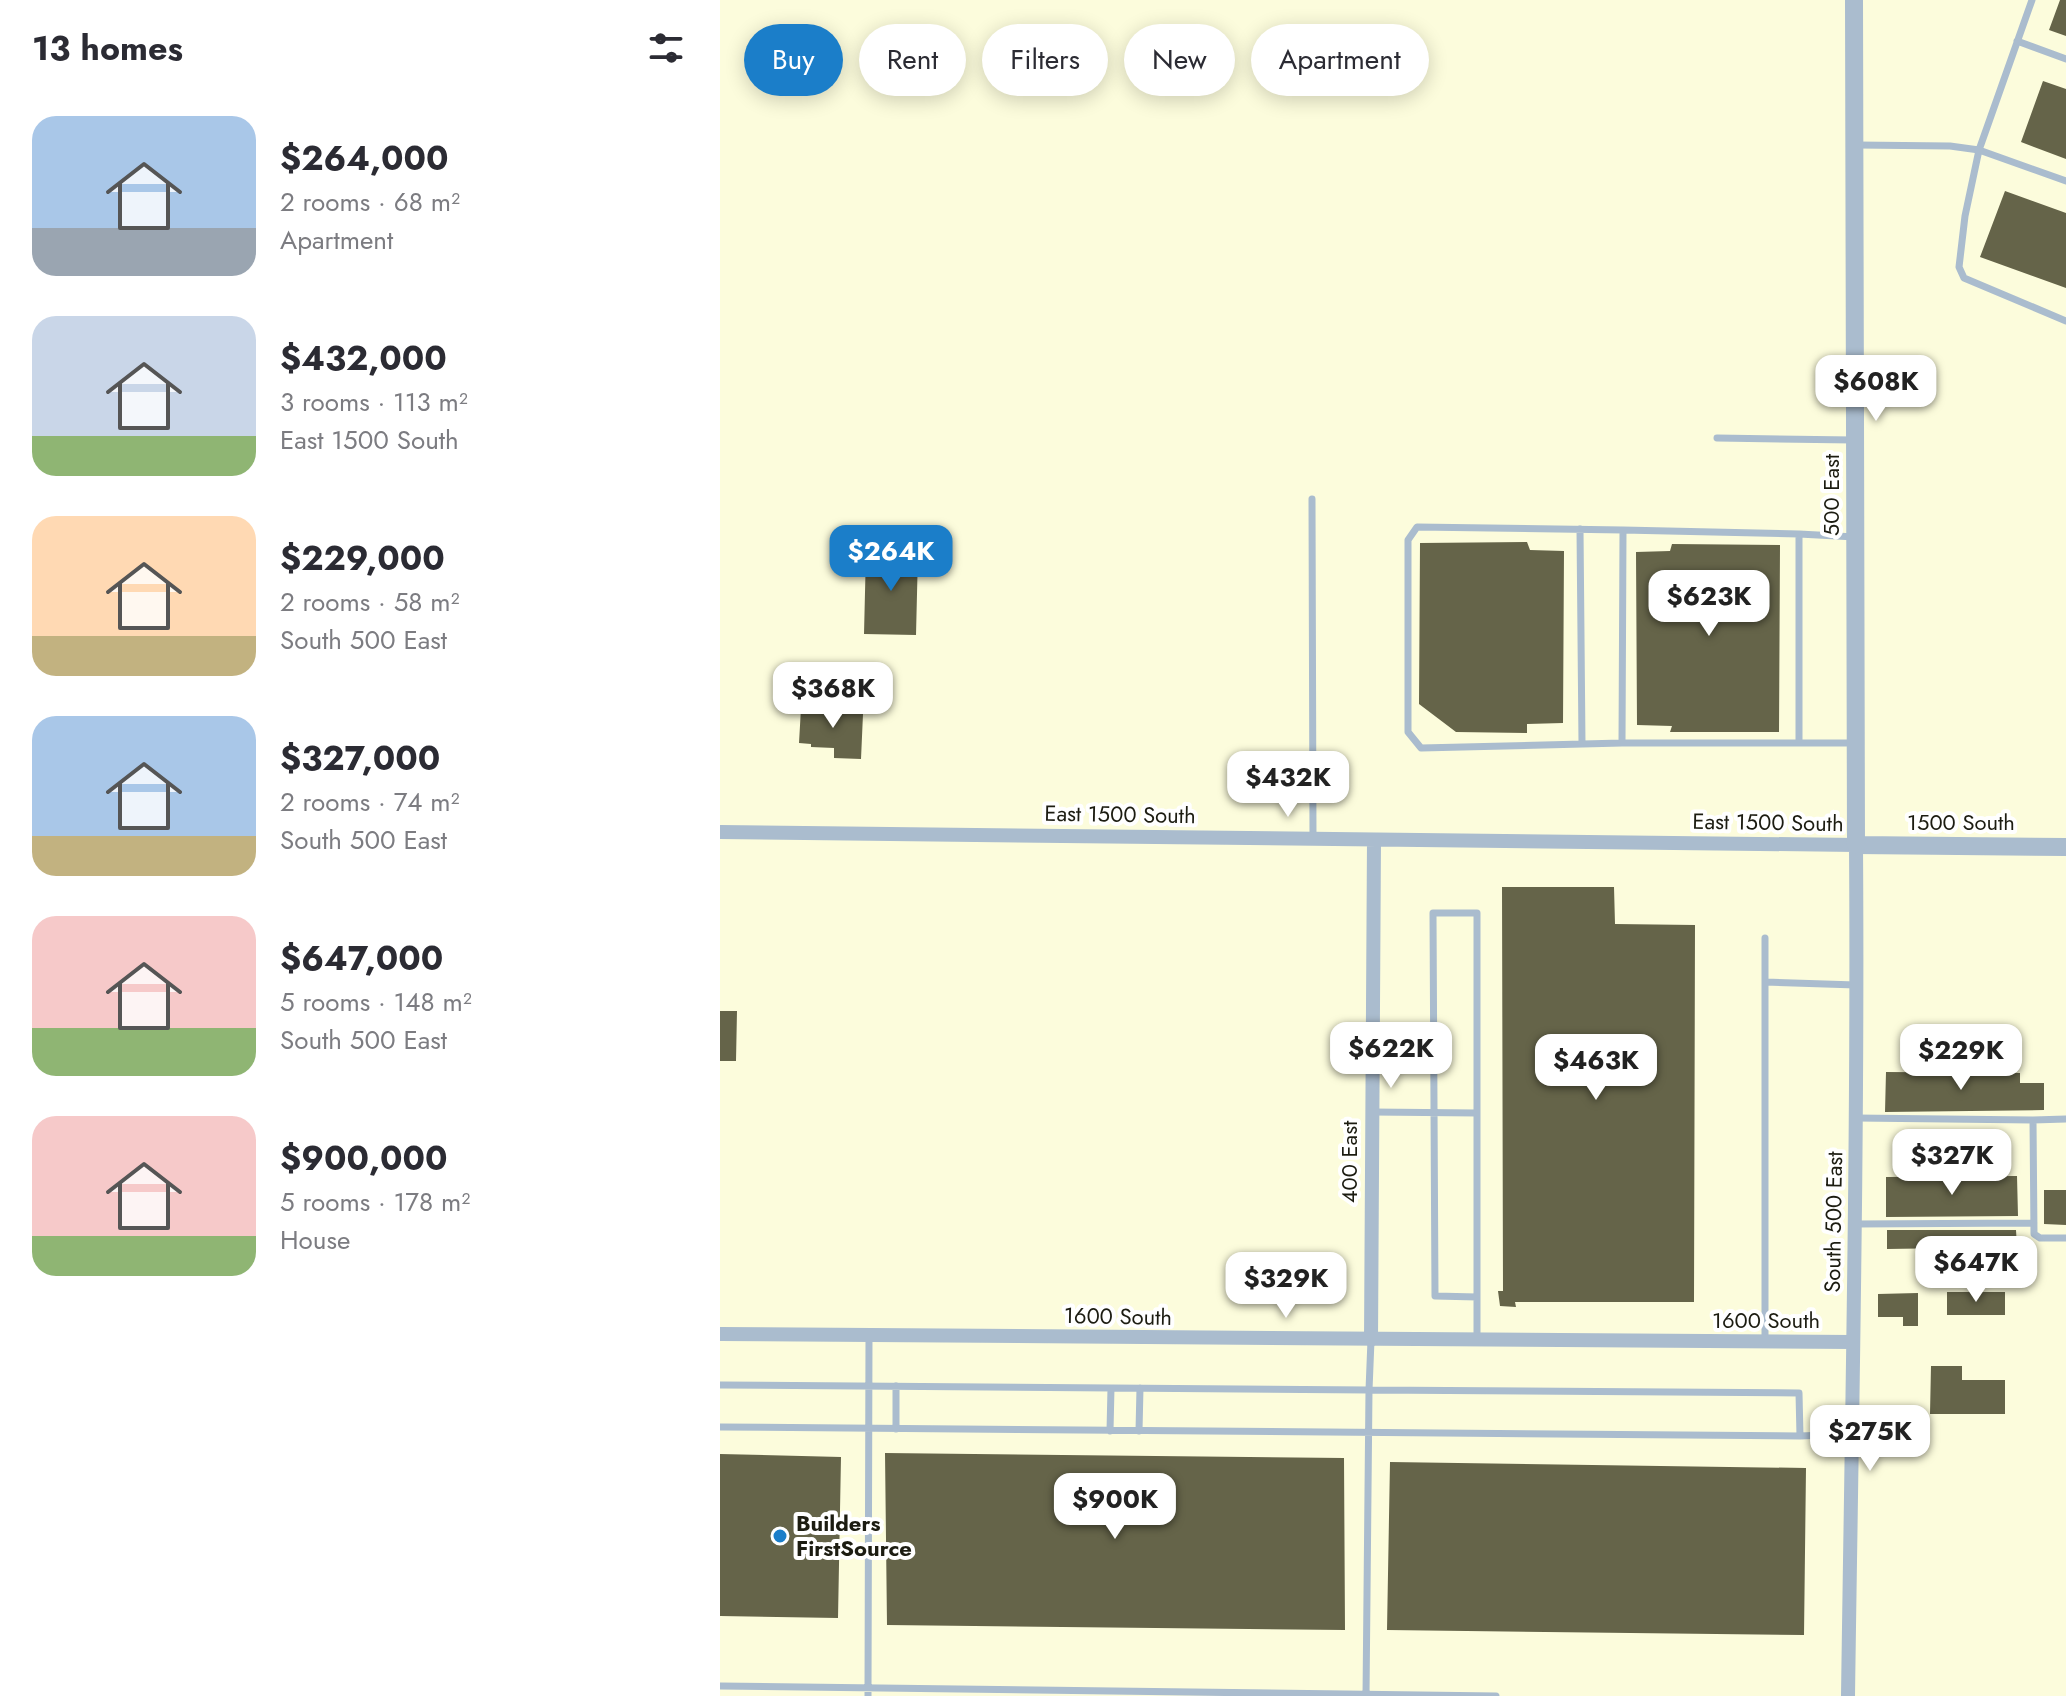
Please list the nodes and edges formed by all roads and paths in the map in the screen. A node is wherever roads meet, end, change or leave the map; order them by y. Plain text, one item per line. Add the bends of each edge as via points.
1 (1854, 0) edge
2 (2032, 0) edge
3 (2017, 41) junction
4 (2066, 59) edge
5 (1855, 145) junction
6 (1979, 150) junction
7 (2066, 181) edge
8 (2066, 321) edge
9 (1717, 438) dead end
10 (1855, 440) junction
11 (1312, 499) dead end
12 (1580, 529) junction
13 (1623, 530) junction
14 (1799, 534) junction
15 (1855, 537) junction
16 (1622, 743) junction
17 (1799, 743) junction
18 (1855, 743) junction
19 (1582, 744) junction
20 (720, 832) edge
21 (1313, 839) junction
22 (1374, 840) junction
23 (1856, 845) junction
24 (2066, 847) edge
25 (1765, 938) dead end
26 (1765, 982) junction
27 (1856, 985) junction
28 (1371, 1112) junction
29 (1434, 1112) junction
30 (1477, 1113) junction
31 (1856, 1118) junction
32 (2066, 1119) edge
33 (2033, 1120) junction
34 (2034, 1223) junction
35 (1856, 1224) junction
36 (2066, 1238) edge
37 (1477, 1297) junction
38 (720, 1334) edge
39 (869, 1335) junction
40 (1371, 1340) junction
41 (1477, 1341) junction
42 (1765, 1342) junction
43 (1852, 1342) junction
44 (720, 1385) edge
45 (870, 1386) junction
46 (896, 1386) junction
47 (1111, 1388) junction
48 (1140, 1388) junction
49 (1369, 1390) junction
50 (720, 1427) edge
51 (869, 1429) junction
52 (896, 1429) junction
53 (1110, 1431) junction
54 (1139, 1431) junction
55 (1368, 1432) junction
56 (1852, 1434) junction
57 (1800, 1436) junction
58 (720, 1686) edge
59 (868, 1692) edge
60 (1366, 1695) edge
61 (1496, 1696) edge
62 (1848, 1696) edge

1 - 5 street, 500 East
2 - 3 lane
3 - 4 lane
3 - 6 lane
5 - 6 lane
5 - 10 street, 500 East
6 - 7 lane
6 - 8 lane via 1959,267 1964,278
9 - 10 lane
10 - 15 street, 500 East
11 - 21 lane
12 - 13 lane
12 - 19 lane
12 - 19 lane via 1417,527 1408,540 1408,732 1421,748
13 - 14 lane
13 - 16 lane
14 - 15 lane
14 - 17 lane
15 - 18 street, 500 East
16 - 17 lane
16 - 19 lane
17 - 18 lane
18 - 23 street, 500 East
20 - 21 street, East 1500 South
21 - 22 street, East 1500 South
22 - 23 street, East 1500 South
22 - 28 street, 400 East
23 - 24 street, 1500 South
23 - 27 street, South 500 East
25 - 26 lane
26 - 27 lane
26 - 42 lane
27 - 31 street, South 500 East
28 - 29 lane
28 - 40 street, 400 East
29 - 30 lane
29 - 30 lane via 1433,913 1477,913
29 - 37 lane via 1435,1296
30 - 37 lane
31 - 33 lane
31 - 35 street, South 500 East
32 - 33 lane
33 - 34 lane
34 - 35 lane
34 - 36 lane via 2034,1234 2040,1238
35 - 43 street, South 500 East
37 - 41 lane
38 - 39 street, 1600 South
39 - 40 street, 1600 South
39 - 45 lane
40 - 41 street, 1600 South
40 - 49 lane
41 - 42 street, 1600 South
42 - 43 street, 1600 South
43 - 56 street, South 500 East
44 - 45 lane
45 - 46 lane
45 - 51 lane
46 - 47 lane
46 - 52 lane
47 - 48 lane
47 - 53 lane
48 - 49 lane
48 - 54 lane
49 - 55 lane
49 - 57 lane via 1799,1393
50 - 51 lane
51 - 52 lane
51 - 59 lane
52 - 53 lane
53 - 54 lane
54 - 55 lane
55 - 57 lane
55 - 60 lane
56 - 57 lane
56 - 62 street, South 500 East
58 - 59 lane
59 - 60 lane
60 - 61 lane

